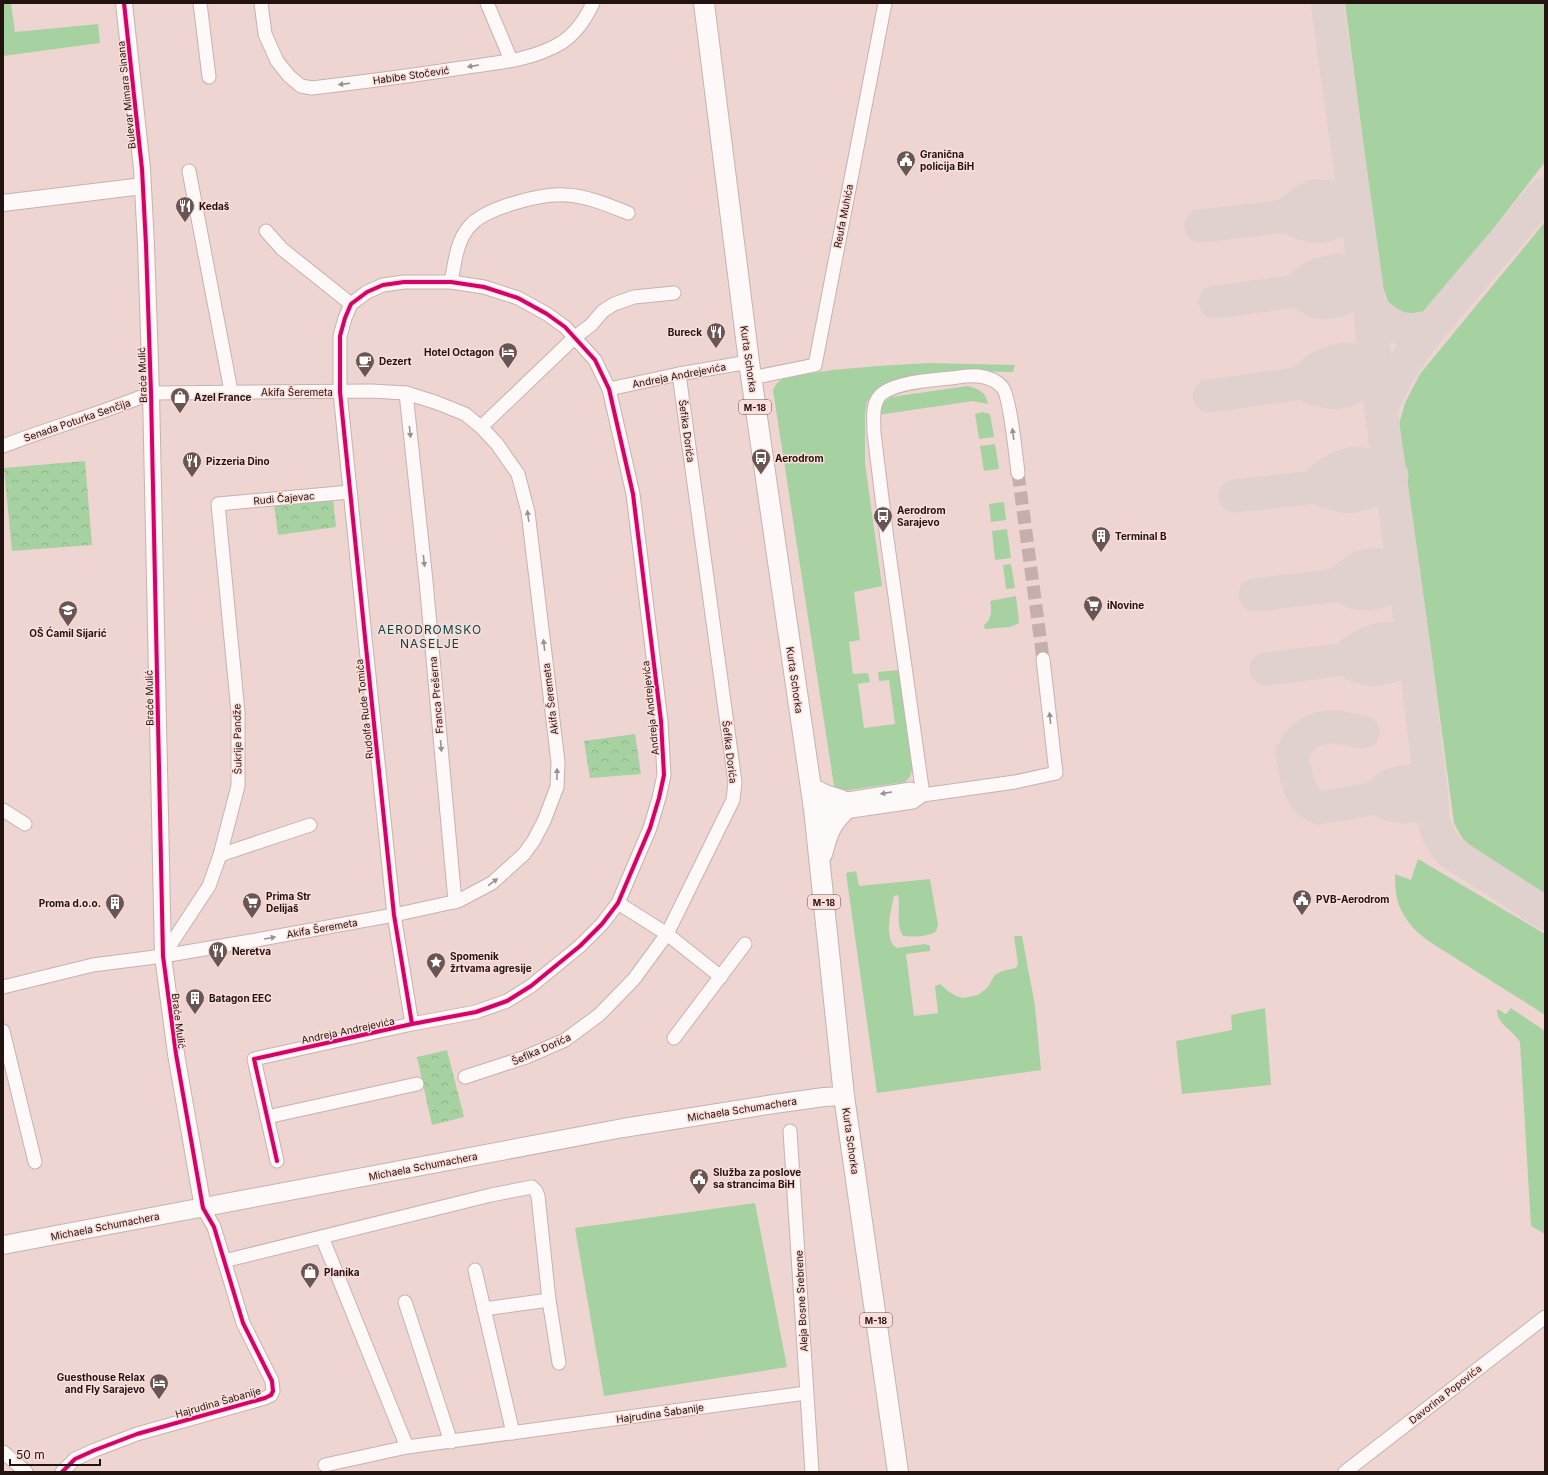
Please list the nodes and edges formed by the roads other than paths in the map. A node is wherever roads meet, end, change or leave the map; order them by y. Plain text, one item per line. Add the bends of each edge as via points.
1 (124, 3) edge
2 (200, 3) edge
3 (261, 3) edge
4 (487, 3) edge
5 (593, 3) edge
6 (704, 3) edge
7 (885, 3) edge
8 (511, 60) junction
9 (209, 77) dead end
10 (189, 171) dead end
11 (143, 186) junction
12 (3, 203) edge
13 (628, 213) dead end
14 (266, 232) dead end
15 (451, 282) junction
16 (674, 293) dead end
17 (351, 304) junction
18 (575, 337) junction
19 (750, 370) junction
20 (679, 374) junction
21 (609, 389) junction
22 (230, 391) junction
23 (340, 392) junction
24 (151, 393) junction
25 (406, 393) junction
26 (481, 427) junction
27 (3, 446) edge
28 (1018, 473) tunnel mouth
29 (350, 492) junction
30 (218, 504) joint
31 (1043, 659) tunnel mouth
32 (811, 788) junction
33 (923, 795) junction
34 (842, 806) junction
35 (814, 809) junction
36 (3, 810) edge
37 (25, 824) dead end
38 (310, 825) dead end
39 (220, 854) junction
40 (820, 864) junction
41 (457, 902) junction
42 (618, 903) junction
43 (394, 915) junction
44 (667, 934) junction
45 (745, 944) dead end
46 (163, 956) junction
47 (721, 976) junction
48 (3, 987) edge
49 (412, 1024) junction
50 (3, 1031) edge
51 (674, 1038) dead end
52 (465, 1077) dead end
53 (417, 1084) dead end
54 (844, 1096) junction
55 (267, 1118) junction
56 (790, 1130) dead end
57 (277, 1161) dead end
58 (35, 1162) dead end
59 (203, 1208) junction
60 (322, 1237) junction
61 (3, 1245) edge
62 (224, 1261) junction
63 (475, 1270) dead end
64 (549, 1300) junction
65 (404, 1302) dead end
66 (484, 1309) junction
67 (1545, 1317) edge
68 (559, 1363) dead end
69 (806, 1394) junction
70 (513, 1433) junction
71 (451, 1442) junction
72 (407, 1447) junction
73 (3, 1452) edge
74 (325, 1465) dead end
75 (26, 1472) edge
76 (62, 1472) edge
77 (812, 1472) edge
78 (898, 1472) edge
79 (1345, 1472) edge

1 - 11 street, Bulevar Mimara Sinana
2 - 9 street
8 -> 3 street, Habibe Stočević via 312,88 301,86 289,76 277,60 265,34
4 - 8 street
5 - 8 street, Habibe Stočević via 577,30 562,42 544,51
6 - 19 main road, Kurta Schorka / M-18
7 - 19 street, Reufa Muhića via 815,365
10 - 22 street
11 - 12 street
11 - 24 street, Braće Mulić
13 - 15 street via 566,194 511,203 488,213 469,226 459,243
14 - 17 street via 282,249
15 - 17 street, Andreja Andrejevića via 404,282 383,285 367,292
15 - 18 street, Andreja Andrejevića via 484,287 518,298 548,314
16 - 18 street via 634,297 614,304 602,311 591,325
17 - 23 street via 340,336
18 - 21 street, Andreja Andrejevića via 595,360
18 - 26 street
19 - 20 street, Andreja Andrejevića
19 - 32 main road, Kurta Schorka / M-18
20 - 21 street, Andreja Andrejevića
20 - 44 street, Šefika Dorića via 735,782 733,800
21 - 42 street, Andreja Andrejevića via 633,494 661,721 664,775 650,828
22 - 23 street, Akifa Šeremeta
22 - 24 street, Akifa Šeremeta
23 - 25 street, Akifa Šeremeta
23 - 29 street, Rudolfa Rude Tomića
24 - 27 street, Senada Poturka Senčija via 121,406
24 - 46 street, Braće Mulić
25 - 26 street, Akifa Šeremeta via 465,414
25 -> 41 street, Franca Prešerna
41 -> 26 street, Akifa Šeremeta via 492,883 524,854 544,820 557,787 558,762 528,512 518,474 497,444
28 -> 33 street via 1008,401 1004,388 995,380 976,376 927,380 899,386 884,392 877,399 874,433
29 - 30 street, Rudi Čajevac
29 - 43 street, Rudolfa Rude Tomića
30 - 39 street, Šukrije Pandže via 238,712 239,758 238,786
33 -> 31 street via 1015,782 1056,773
32 - 34 main road
32 - 35 main road, Kurta Schorka / M-18
33 - 34 street via 911,790
34 - 35 street via 823,813
34 - 40 main road via 829,831
35 - 40 main road, Kurta Schorka / M-18
36 - 37 street
38 - 39 street
39 - 46 street, Šukrije Pandže via 209,886
40 - 54 main road, Kurta Schorka / M-18
41 - 43 street, Akifa Šeremeta
42 - 44 street
42 - 49 street, Andreja Andrejevića via 580,946 543,978 507,1001 476,1012
46 -> 43 street, Akifa Šeremeta
43 - 49 street, Rudolfa Rude Tomića
44 - 47 street
44 - 52 street, Šefika Dorića via 634,979 582,1029 565,1040 526,1057
45 - 47 street
46 - 48 street via 93,965
46 - 59 street, Braće Mulić via 176,1054
47 - 51 street
49 - 55 street, Andreja Andrejevića via 254,1059
50 - 58 street
53 - 55 street
54 - 59 main road, Michaela Schumachera via 774,1104 623,1128
54 - 78 main road, Kurta Schorka / M-18
55 - 57 street, Andreja Andrejevića
56 - 69 street, Aleja Bosne Srebrene
59 - 61 main road, Michaela Schumachera
59 - 62 street via 214,1227
60 - 62 street
60 - 64 street via 532,1187 538,1196
60 - 72 street
62 - 76 street, Hajrudina Šabanije via 243,1323 272,1381 271,1395 109,1444 75,1459
63 - 66 street
64 - 66 street
64 - 68 street
65 - 71 street
66 - 70 street
67 - 79 street, Davorina Popovića
69 - 70 street, Hajrudina Šabanije
69 - 77 street, Aleja Bosne Srebrene
70 - 71 street, Hajrudina Šabanije
71 - 72 street, Hajrudina Šabanije
72 - 74 street, Hajrudina Šabanije
73 - 75 street

